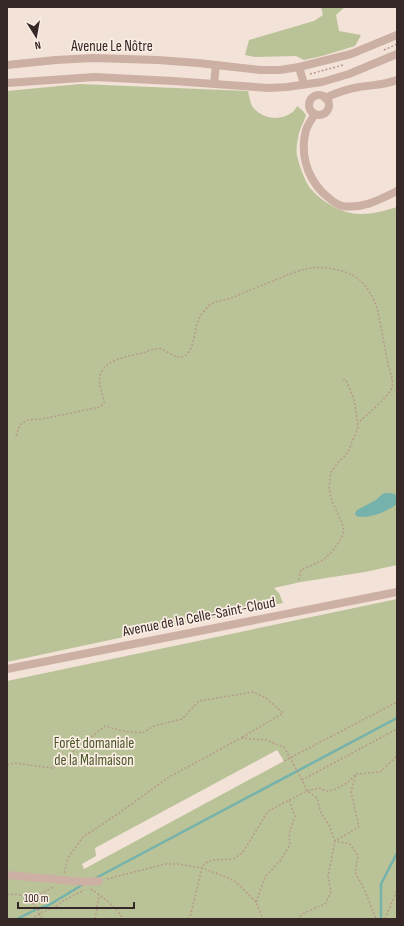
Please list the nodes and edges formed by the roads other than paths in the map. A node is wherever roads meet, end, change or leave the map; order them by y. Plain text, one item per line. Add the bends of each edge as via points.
1 (397, 35) edge
2 (397, 54) edge
3 (7, 65) edge
4 (216, 65) junction
5 (299, 67) junction
6 (397, 80) edge
7 (7, 83) edge
8 (214, 84) junction
9 (304, 84) junction
10 (325, 98) junction
11 (315, 114) junction
12 (397, 191) edge
13 (397, 592) edge
14 (7, 669) edge
15 (7, 875) edge
16 (99, 881) road end

1 - 5 street, Avenue Le Nôtre via 351,54
2 - 9 street, Avenue Le Nôtre via 349,74
3 - 4 street, Avenue Le Nôtre via 93,58
4 - 5 street, Avenue Le Nôtre via 260,70
4 - 8 street
5 - 9 street
6 - 10 street via 344,90
7 - 8 street, Avenue Le Nôtre via 95,77
8 - 9 street, Avenue Le Nôtre via 269,88
10 - 11 street via 328,109 321,114
10 - 11 street via 319,95 311,100 309,106
11 - 12 street via 306,128 306,164 316,185 330,199 340,206 357,206 376,202
13 - 14 street, Avenue de la Celle-Saint-Cloud
15 - 16 street

